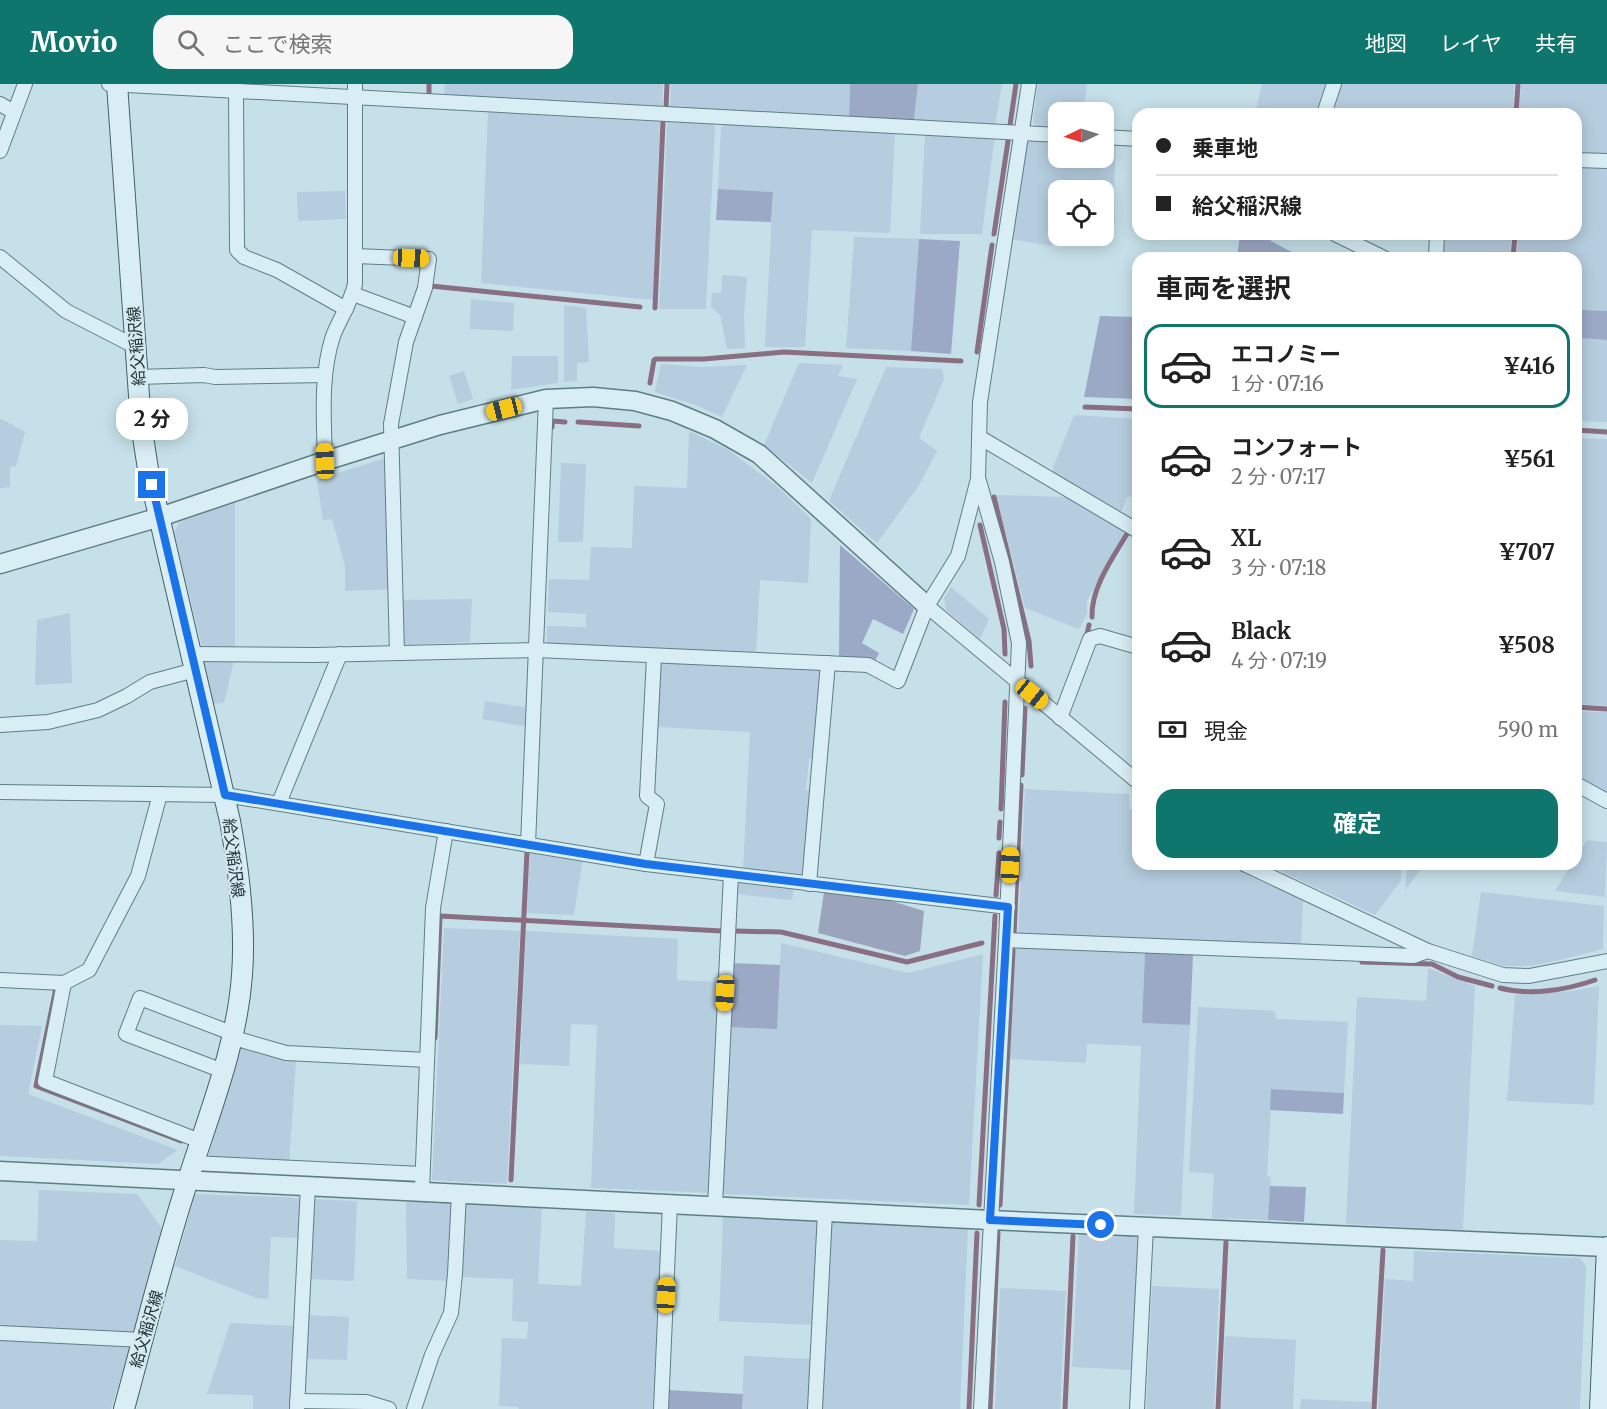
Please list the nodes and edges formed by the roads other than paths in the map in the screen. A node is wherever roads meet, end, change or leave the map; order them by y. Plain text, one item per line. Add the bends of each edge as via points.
1 (25, 84) edge
2 (1029, 84) edge
3 (1334, 84) edge
4 (114, 85) edge
5 (254, 88) edge
6 (355, 91) edge
7 (236, 92) junction
8 (0, 104) edge
9 (1326, 108) edge
10 (14, 112) junction
11 (1021, 133) junction
12 (1048, 134) edge
13 (1114, 138) edge
14 (1132, 139) edge
15 (0, 151) edge
16 (1582, 160) edge
17 (1607, 161) edge
18 (1347, 240) edge
19 (1372, 252) edge
20 (355, 256) junction
21 (0, 257) edge
22 (353, 294) junction
23 (346, 309) junction
24 (415, 317) junction
25 (136, 347) junction
26 (325, 375) junction
27 (138, 377) junction
28 (546, 399) junction
29 (979, 438) junction
30 (392, 440) junction
31 (325, 461) junction
32 (978, 479) junction
33 (160, 517) junction
34 (1132, 527) edge
35 (0, 564) edge
36 (927, 606) junction
37 (1132, 645) edge
38 (536, 650) junction
39 (397, 653) junction
40 (340, 654) junction
41 (654, 657) junction
42 (193, 662) junction
43 (828, 663) junction
44 (1017, 683) junction
45 (1060, 718) junction
46 (0, 725) edge
47 (1132, 777) edge
48 (1582, 787) edge
49 (0, 792) edge
50 (160, 794) junction
51 (225, 795) junction
52 (1607, 801) edge
53 (279, 803) junction
54 (446, 831) junction
55 (528, 845) junction
56 (646, 864) junction
57 (1259, 870) edge
58 (731, 874) junction
59 (809, 884) junction
60 (1008, 907) junction
61 (1006, 940) junction
62 (1428, 951) junction
63 (1607, 961) edge
64 (0, 980) edge
65 (64, 982) junction
66 (234, 1036) junction
67 (427, 1060) junction
68 (223, 1071) junction
69 (200, 1142) junction
70 (0, 1171) edge
71 (190, 1171) junction
72 (422, 1183) junction
73 (308, 1185) junction
74 (459, 1193) junction
75 (670, 1204) junction
76 (715, 1206) junction
77 (825, 1212) junction
78 (990, 1220) junction
79 (1146, 1227) junction
80 (1607, 1247) edge
81 (1606, 1313) edge
82 (0, 1333) edge
83 (143, 1340) junction
84 (297, 1405) edge
85 (124, 1409) edge
86 (389, 1409) edge
87 (414, 1409) edge
88 (661, 1409) edge
89 (815, 1409) edge
90 (981, 1409) edge
91 (1137, 1409) edge
92 (1600, 1409) edge

1 - 10 street
2 - 11 street
3 - 9 street
4 - 7 street
4 - 25 main road, 給父稲沢線
5 - 6 street
5 - 7 street
6 - 11 street
6 - 20 street
7 - 23 street via 237,250
8 - 10 street
10 - 15 street
11 - 12 street
11 - 29 street via 982,391
13 - 14 street
16 - 17 street
18 - 19 street
20 - 22 street
20 - 24 street via 429,259
21 - 25 street via 66,310
22 - 23 street
22 - 24 street
23 - 26 street via 333,336
24 - 30 street via 406,342
25 - 27 main road, 給父稲沢線
26 - 27 street
26 - 31 street
27 - 33 main road, 給父稲沢線 via 148,469
28 - 30 street
28 - 36 street via 593,397 635,401 715,429 759,454
28 - 38 street
29 - 32 street
29 - 34 street
30 - 31 street
30 - 39 street
31 - 33 street
32 - 36 street via 958,555
32 - 44 street via 1002,562 1019,643
33 - 35 street
33 - 42 main road, 給父稲沢線
36 - 43 street via 898,681 868,665
36 - 44 street
37 - 45 street via 1100,636 1090,639
38 - 39 street
38 - 41 street
38 - 55 street
39 - 40 street
40 - 42 street
40 - 53 street
41 - 43 street
41 - 56 street via 647,796 657,804
42 - 46 street via 98,710 48,722
42 - 51 main road, 給父稲沢線
43 - 59 street
44 - 45 street
44 - 60 street
45 - 47 street
48 - 52 street
49 - 50 street
50 - 51 street
50 - 65 street via 138,876 123,908 89,970
51 - 53 street
51 - 66 main road, 給父稲沢線 via 237,864 243,939
53 - 54 street
54 - 55 street
54 - 67 street via 433,908
55 - 56 street
56 - 58 street
57 - 62 street
58 - 59 street
58 - 76 street
59 - 60 street
60 - 61 street
61 - 62 street via 1414,956
61 - 78 street
62 - 63 street via 1503,975 1529,976
64 - 65 street
65 - 69 street via 45,1081
66 - 67 street via 286,1053
66 - 68 main road, 給父稲沢線
66 - 68 street via 140,998 126,1034
67 - 72 street
68 - 69 main road, 給父稲沢線
69 - 71 main road, 給父稲沢線
70 - 71 street
71 - 72 street
71 - 73 street
71 - 83 main road, 給父稲沢線
72 - 73 street
72 - 74 street
73 - 84 street
74 - 75 street
74 - 87 street via 451,1313
75 - 76 street
75 - 88 street
76 - 77 street
77 - 78 street
77 - 89 street
78 - 79 street
78 - 90 street
79 - 80 street
79 - 91 street
80 - 81 main road
81 - 92 main road
82 - 83 street
83 - 85 main road, 給父稲沢線
84 - 86 street via 366,1402

